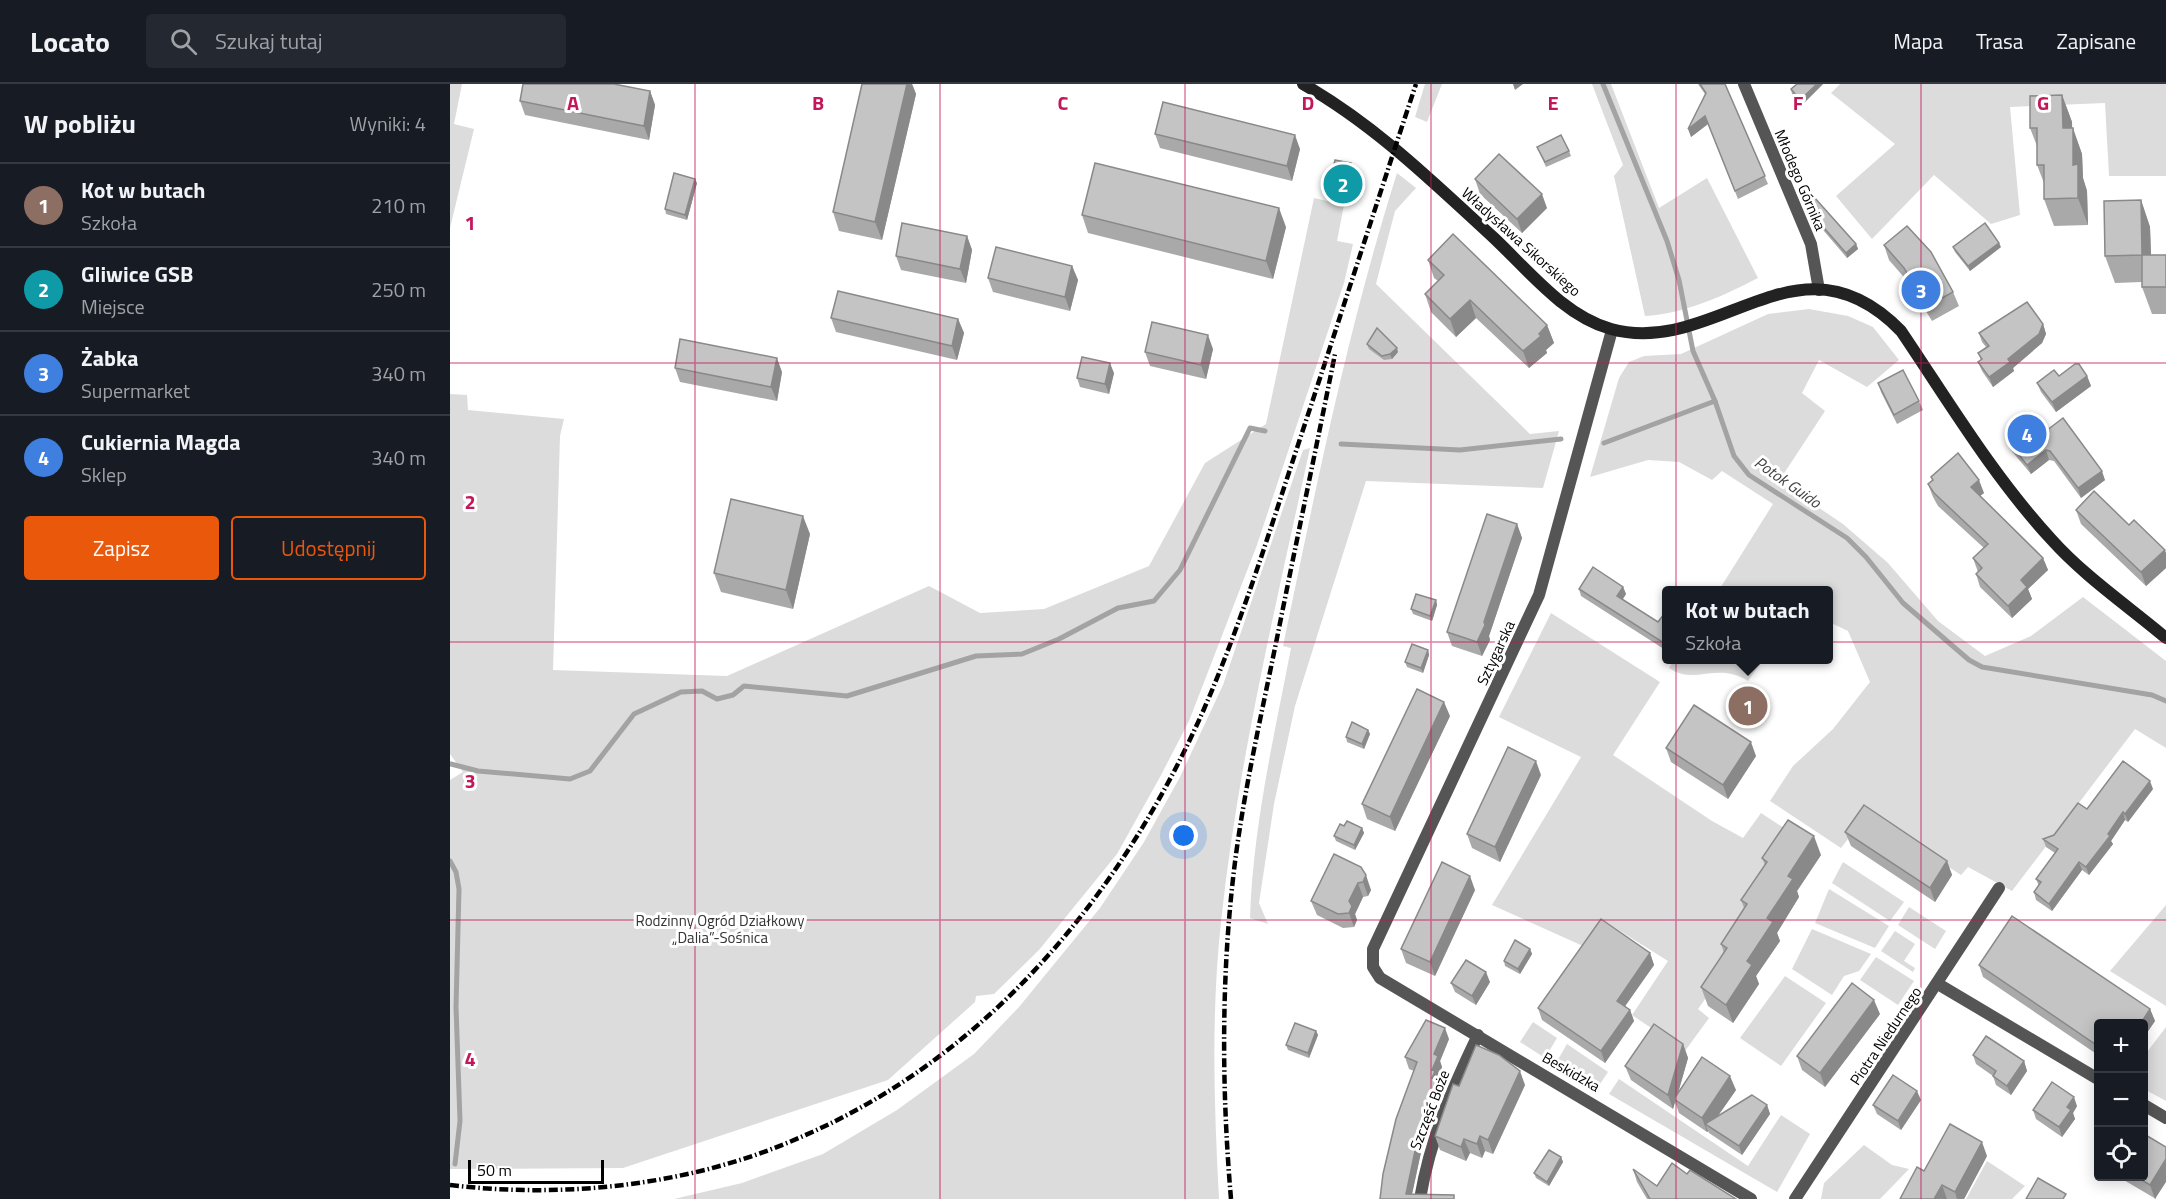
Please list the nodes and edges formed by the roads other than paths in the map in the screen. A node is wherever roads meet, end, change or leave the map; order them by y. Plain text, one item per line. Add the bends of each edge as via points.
1 (1303, 84) edge
2 (1744, 84) edge
3 (1819, 290) junction
4 (1612, 330) junction
5 (2166, 638) edge
6 (1999, 888) dead end
7 (1375, 973) joint
8 (1938, 984) junction
9 (1478, 1035) junction
10 (2094, 1077) edge
11 (2148, 1107) edge
12 (2166, 1118) edge
13 (1733, 1194) edge
14 (1420, 1199) edge
15 (1751, 1199) edge
16 (1796, 1199) edge

1 - 4 street, Władysława Sikorskiego via 1343,107 1395,147 1584,318
2 - 3 street, Młodego Górnika via 1811,244
3 - 4 street, Władysława Sikorskiego via 1768,296 1671,332
3 - 5 street, Władysława Sikorskiego via 1854,296 1882,312 1901,331 2027,513 2061,549
4 - 7 street, Sztygarska via 1539,595 1374,949
6 - 8 street, Piotra Niedurnego
7 - 9 street, Beskidzka
8 - 10 street
8 - 16 street, Piotra Niedurnego
9 - 13 street, Beskidzka
9 - 14 street, Szczęść Boże via 1446,1101
11 - 12 street
13 - 15 street, Beskidzka

